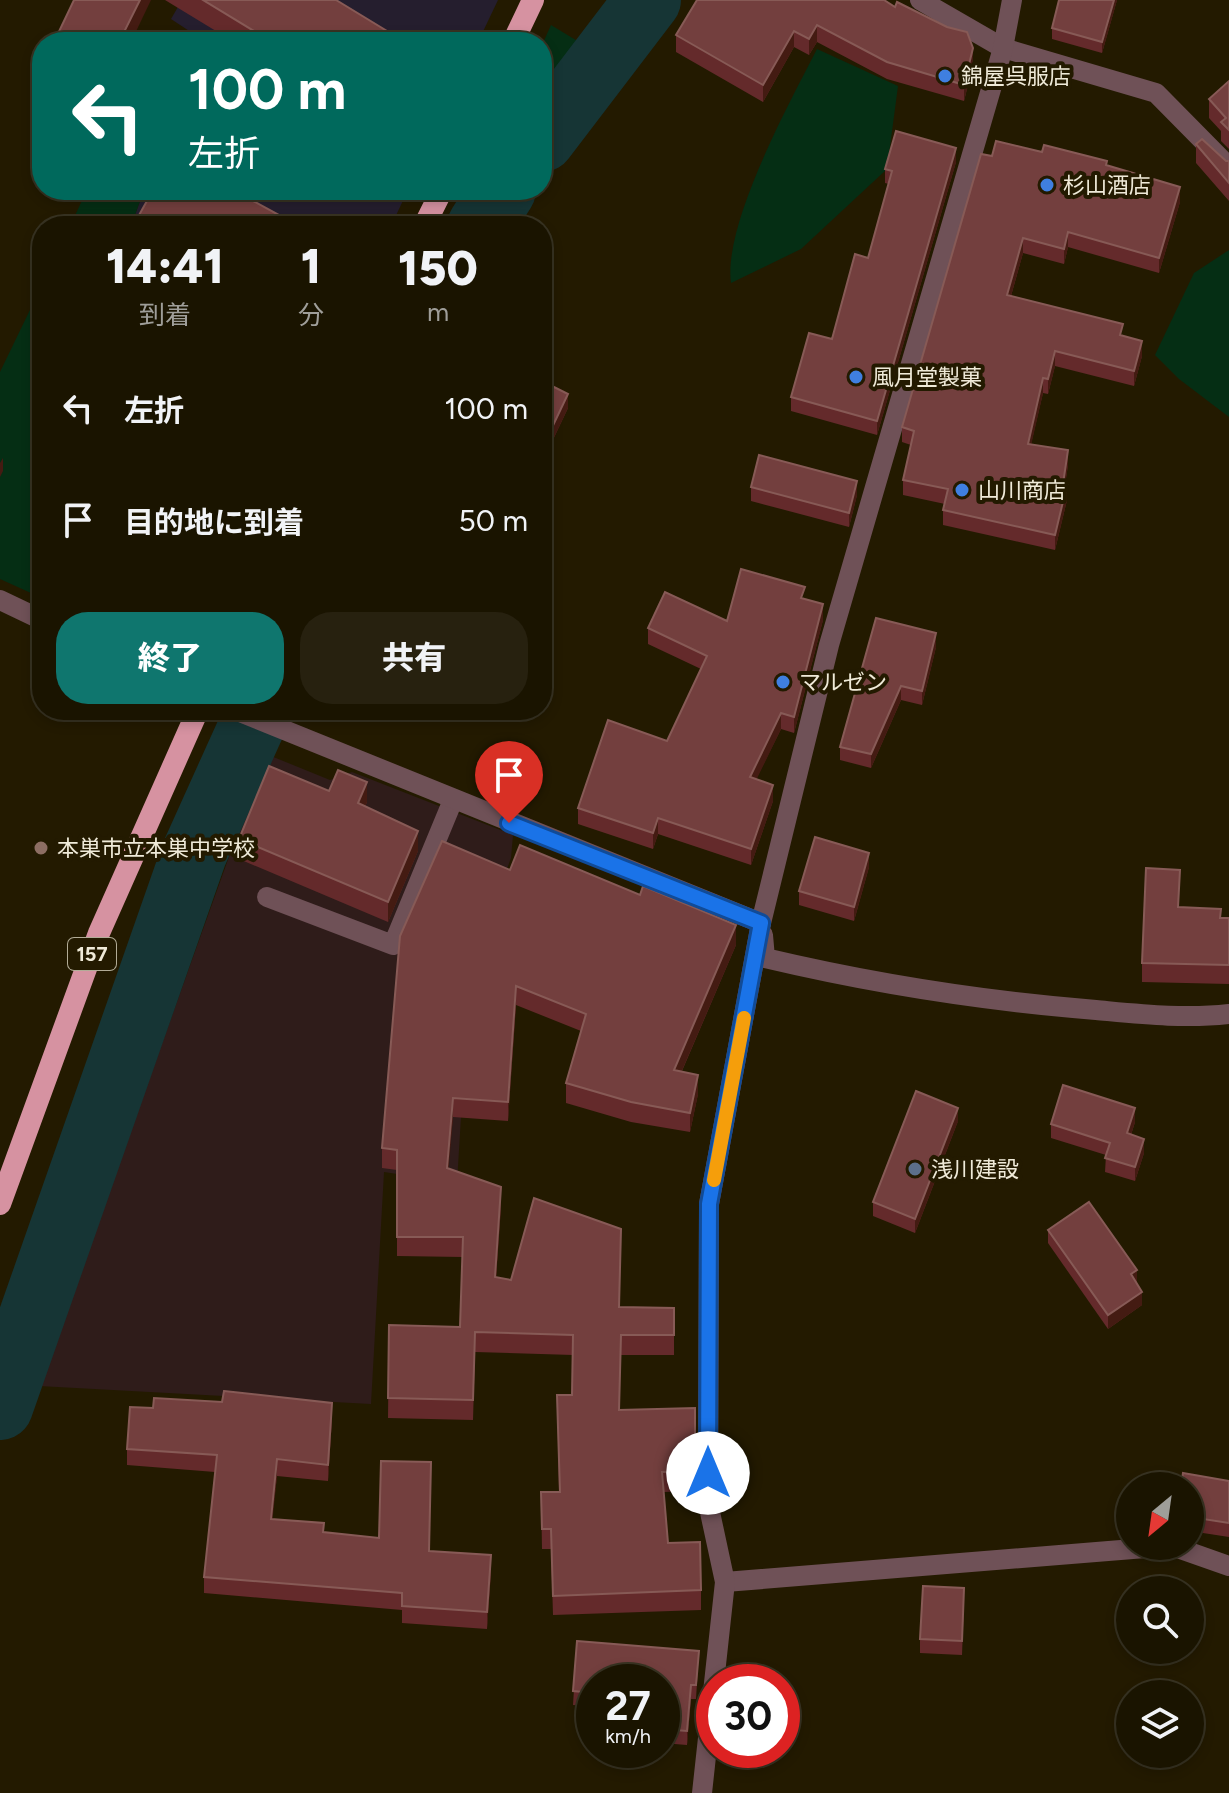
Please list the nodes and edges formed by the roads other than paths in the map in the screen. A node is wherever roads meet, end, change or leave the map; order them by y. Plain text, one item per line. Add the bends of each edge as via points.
1 (533, 0) edge
2 (920, 0) edge
3 (1012, 0) edge
4 (518, 32) edge
5 (1003, 48) junction
6 (1229, 167) edge
7 (0, 600) edge
8 (32, 615) edge
9 (194, 720) edge
10 (258, 720) edge
11 (453, 800) junction
12 (267, 897) dead end
13 (761, 923) junction
14 (1229, 1014) edge
15 (0, 1204) edge
16 (1116, 1550) edge
17 (1204, 1557) edge
18 (1229, 1566) edge
19 (725, 1582) junction
20 (702, 1793) edge

1 - 4 highway
2 - 5 street
3 - 5 street
5 - 6 street via 1156,93
5 - 13 street via 843,593
7 - 8 street
9 - 15 highway, 157 via 99,933
10 - 11 street
11 - 12 street via 393,945
11 - 13 street
13 - 14 street via 765,958 879,984 1019,1004 1195,1018
13 - 19 street via 709,1204 708,1503
16 - 19 street
17 - 18 street
19 - 20 street

